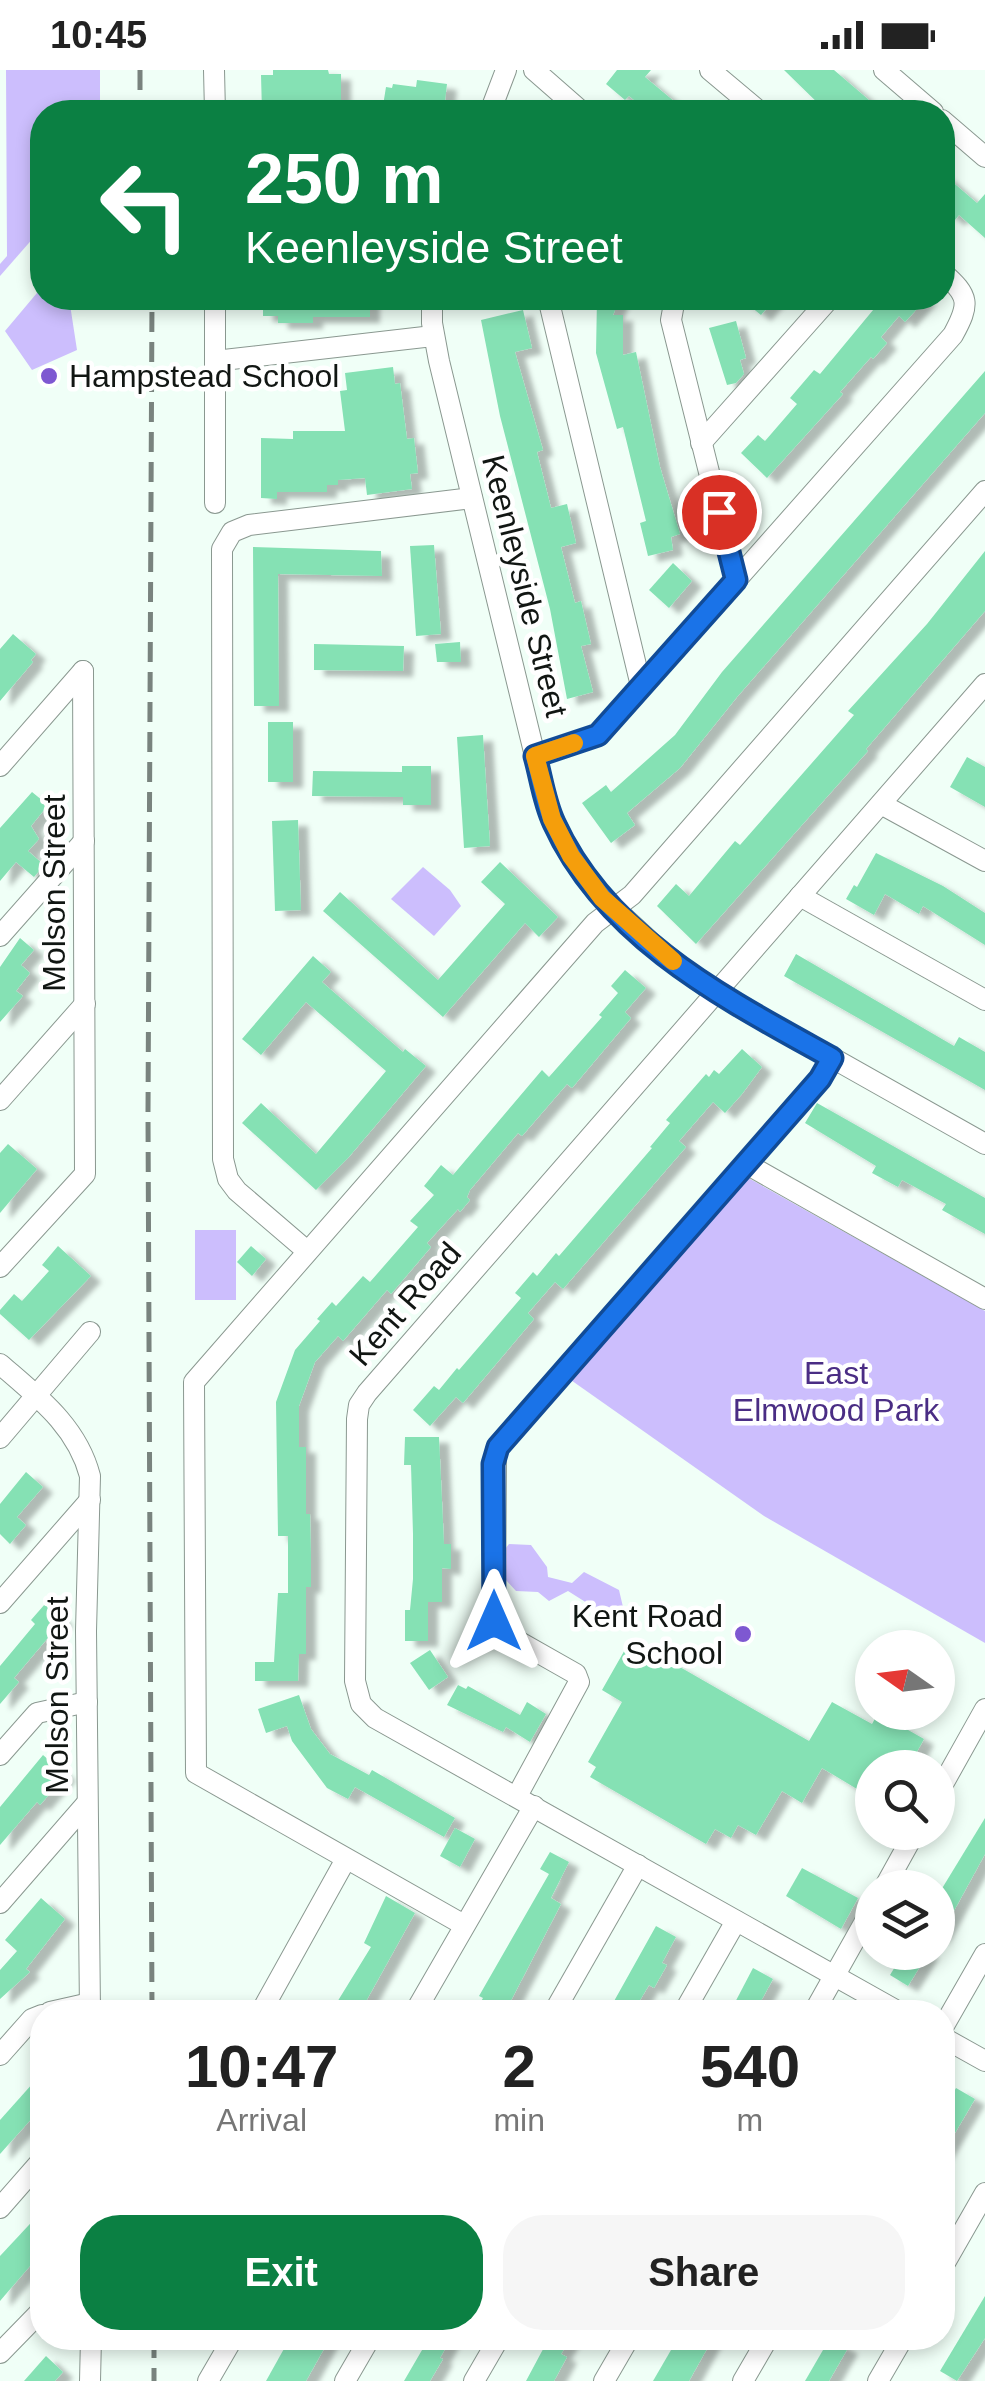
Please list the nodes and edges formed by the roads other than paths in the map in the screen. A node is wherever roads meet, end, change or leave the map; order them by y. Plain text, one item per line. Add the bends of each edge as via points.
1 (214, 70) edge
2 (506, 70) edge
3 (534, 70) edge
4 (710, 70) edge
5 (884, 70) edge
6 (214, 100) edge
7 (495, 100) edge
8 (568, 100) edge
9 (746, 100) edge
10 (919, 100) edge
11 (955, 131) edge
12 (985, 157) edge
13 (955, 283) edge
14 (215, 310) edge
15 (433, 310) edge
16 (552, 310) edge
17 (673, 310) edge
18 (819, 310) edge
19 (434, 336) junction
20 (215, 361) junction
21 (701, 443) junction
22 (985, 491) edge
23 (472, 498) junction
24 (215, 503) dead end
25 (736, 580) junction
26 (985, 684) edge
27 (641, 686) junction
28 (976, 709) edge
29 (535, 756) junction
30 (0, 766) edge
31 (881, 804) junction
32 (84, 842) junction
33 (985, 862) edge
34 (800, 896) junction
35 (613, 909) junction
36 (0, 936) edge
37 (716, 993) junction
38 (985, 1000) edge
39 (85, 1004) junction
40 (832, 1058) junction
41 (0, 1100) edge
42 (985, 1144) edge
43 (745, 1163) junction
44 (306, 1251) junction
45 (0, 1268) edge
46 (985, 1299) edge
47 (90, 1332) dead end
48 (0, 1364) edge
49 (37, 1397) junction
50 (0, 1438) edge
51 (90, 1500) junction
52 (0, 1603) edge
53 (87, 1702) junction
54 (985, 1708) edge
55 (0, 1756) edge
56 (955, 1762) edge
57 (526, 1801) junction
58 (87, 1803) junction
59 (346, 1860) junction
60 (638, 1865) junction
61 (0, 1903) edge
62 (736, 1921) junction
63 (464, 1925) junction
64 (855, 1940) edge
65 (985, 1954) edge
66 (835, 1976) junction
67 (90, 2000) edge
68 (268, 2000) edge
69 (421, 2000) edge
70 (561, 2000) edge
71 (691, 2000) edge
72 (821, 2000) edge
73 (878, 2000) edge
74 (955, 2006) edge
75 (30, 2021) edge
76 (955, 2044) edge
77 (0, 2055) edge
78 (985, 2061) edge
79 (30, 2174) edge
80 (985, 2193) edge
81 (0, 2208) edge
82 (955, 2245) edge
83 (30, 2319) edge
84 (91, 2350) edge
85 (225, 2350) edge
86 (363, 2350) edge
87 (492, 2350) edge
88 (622, 2350) edge
89 (761, 2350) edge
90 (896, 2350) edge
91 (0, 2353) edge
92 (90, 2381) edge
93 (208, 2381) edge
94 (345, 2381) edge
95 (474, 2381) edge
96 (604, 2381) edge
97 (744, 2381) edge
98 (878, 2381) edge

1 - 6 street
2 - 7 street
3 - 8 street
4 - 9 street
5 - 10 street
11 - 12 street
13 - 25 street via 966,300 952,336
14 - 20 street
15 - 19 street, Keenleyside Street
16 - 27 street
17 - 21 street
18 - 21 street
19 - 20 street
19 - 23 street, Keenleyside Street
20 - 24 street
21 - 25 street
22 - 35 street
23 - 29 street, Keenleyside Street
23 - 44 street via 250,525 232,532 222,549 223,1158 231,1185
25 - 27 street
26 - 28 street, Kent Road
27 - 29 street via 598,735
28 - 31 street, Kent Road
29 - 35 street, Keenleyside Street via 552,819 581,871
30 - 32 street, Molson Street via 83,671
31 - 33 street
31 - 34 street, Kent Road
32 - 36 street
32 - 39 street, Molson Street
34 - 37 street, Kent Road
34 - 38 street
35 - 37 street, Keenleyside Street
35 - 44 street
37 - 40 street, Keenleyside Street
37 - 57 street, Kent Road via 359,1405 354,1681 362,1704 375,1718
39 - 41 street
39 - 45 street, Molson Street via 85,1174
40 - 42 street, Keenleyside Street
40 - 43 street
43 - 46 street
43 - 57 street via 494,1454 495,1628 576,1674 579,1682
44 - 59 street via 194,1382 196,1774
47 - 49 street
48 - 49 street, Molson Street
49 - 50 street
49 - 51 street, Molson Street via 68,1427 84,1455
51 - 52 street
51 - 53 street, Molson Street
53 - 55 street via 37,1713
53 - 58 street, Molson Street
54 - 56 street
57 - 60 street, Kent Road
57 - 63 street
58 - 61 street
58 - 67 street, Molson Street
59 - 63 street
59 - 68 street
60 - 62 street, Kent Road
60 - 70 street
62 - 66 street, Kent Road
62 - 71 street
63 - 69 street
64 - 66 street
65 - 74 street
66 - 72 street
66 - 73 street, Kent Road
75 - 77 street
76 - 78 street
79 - 81 street
80 - 82 street
83 - 91 street
84 - 92 street
85 - 93 street
86 - 94 street
87 - 95 street
88 - 96 street
89 - 97 street
90 - 98 street

